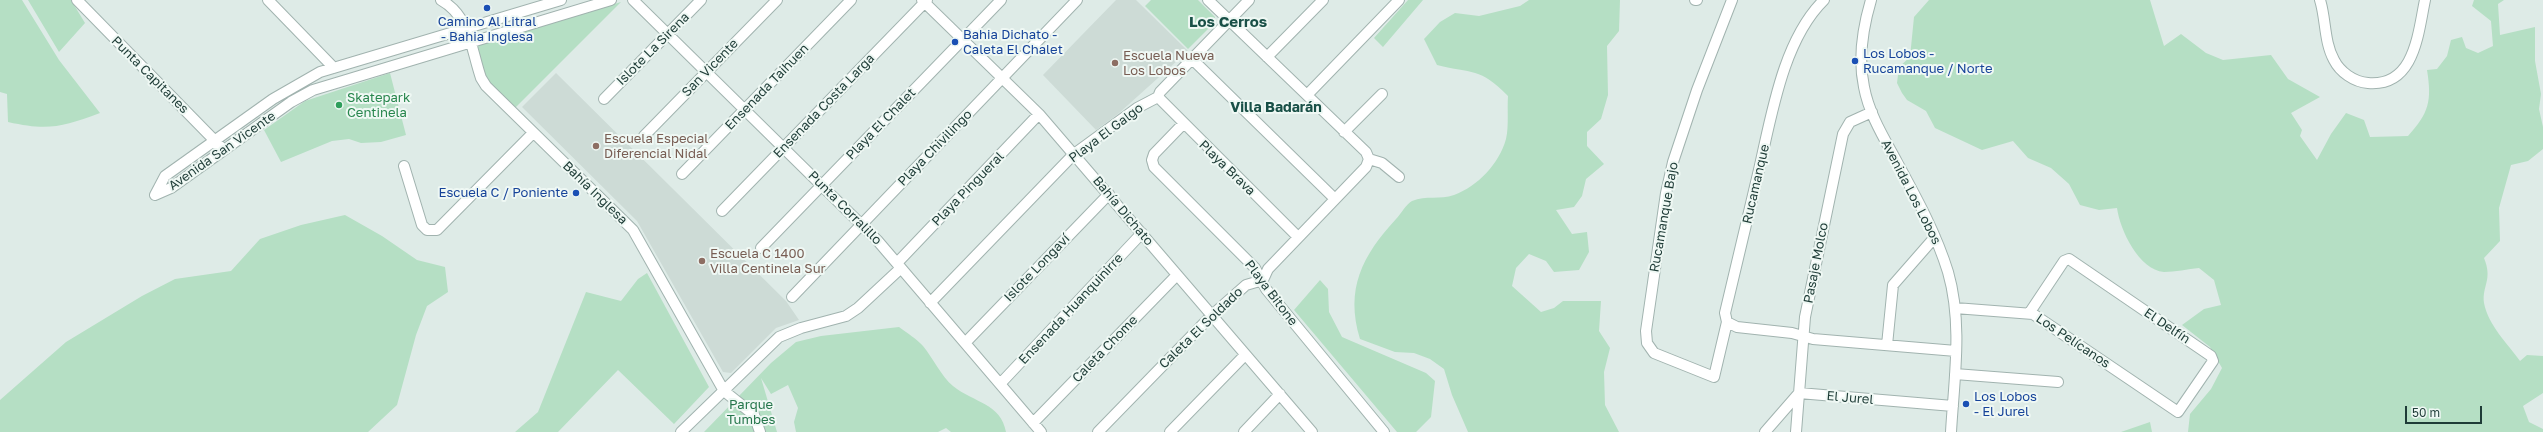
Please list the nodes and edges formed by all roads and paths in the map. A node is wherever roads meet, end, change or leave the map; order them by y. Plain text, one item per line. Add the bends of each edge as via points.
1 (268, 0) edge
2 (441, 0) edge
3 (561, 0) edge
4 (611, 0) edge
5 (633, 0) edge
6 (701, 0) edge
7 (776, 0) edge
8 (851, 0) edge
9 (1001, 0) edge
10 (1077, 0) edge
11 (1208, 0) edge
12 (1249, 0) edge
13 (1323, 0) edge
14 (1399, 0) edge
15 (1732, 0) edge
16 (1824, 0) edge
17 (2320, 0) edge
18 (2425, 0) edge
19 (79, 1) edge
20 (924, 1) edge
21 (1869, 1) edge
22 (1229, 21) junction
23 (466, 29) junction
24 (668, 34) junction
25 (963, 40) junction
26 (470, 42) junction
27 (1267, 57) junction
28 (1192, 59) junction
29 (334, 68) junction
30 (707, 72) junction
31 (1002, 78) junction
32 (1382, 94) dead end
33 (1307, 95) junction
34 (1158, 97) junction
35 (604, 98) dead end
36 (745, 109) junction
37 (1872, 112) junction
38 (1040, 114) junction
39 (1183, 124) junction
40 (1344, 132) junction
41 (533, 133) junction
42 (644, 136) dead end
43 (216, 141) junction
44 (784, 148) junction
45 (224, 150) junction
46 (1074, 154) junction
47 (1369, 158) junction
48 (404, 166) dead end
49 (682, 174) dead end
50 (1399, 177) dead end
51 (822, 185) junction
52 (1109, 194) junction
53 (1335, 199) junction
54 (722, 212) dead end
55 (862, 224) junction
56 (1142, 233) junction
57 (1298, 237) junction
58 (1936, 237) junction
59 (761, 248) dead end
60 (899, 265) junction
61 (1177, 275) junction
62 (1263, 280) junction
63 (792, 297) dead end
64 (930, 303) junction
65 (1955, 308) junction
66 (2030, 312) junction
67 (1211, 316) junction
68 (1727, 322) junction
69 (1803, 336) junction
70 (965, 343) junction
71 (1887, 345) junction
72 (1956, 351) junction
73 (1245, 355) junction
74 (1955, 374) junction
75 (1714, 377) joint
76 (2058, 382) dead end
77 (1000, 384) junction
78 (724, 391) junction
79 (1280, 394) junction
80 (1799, 394) junction
81 (1953, 406) junction
82 (2178, 412) joint
83 (1033, 423) junction
84 (681, 432) edge
85 (760, 432) edge
86 (1041, 432) edge
87 (1098, 432) edge
88 (1170, 432) edge
89 (1244, 432) edge
90 (1312, 432) edge
91 (1384, 432) edge
92 (1765, 432) edge
93 (1796, 432) edge
94 (1951, 432) edge

1 - 29 street
2 - 23 street, Bahía Inglesa via 458,12
3 - 23 street, Avenida San Vicente
4 - 26 street, Avenida San Vicente
5 - 24 street, Punta Corralillo
6 - 24 street, Islote La Sirena
7 - 30 street, San Vicente
8 - 36 street, Ensenada Taihuen
9 - 25 street, Playa El Chalet
10 - 31 street, Playa Chivilingo
11 - 22 street
12 - 22 street, Playa El Galgo
13 - 27 street
14 - 33 street
15 - 75 street, Rucamanque Bajo via 1697,90 1672,168 1646,331 1647,343 1654,353
16 - 68 street, Rucamanque via 1812,13 1800,33 1780,83 1725,313
17 - 18 street via 2329,46 2339,67 2350,77 2364,83 2388,80 2400,73 2412,56
19 - 43 street, Punta Capitanes
20 - 25 street, Bahía Dichato
20 - 44 street, Ensenada Costa Larga
21 - 37 street, Avenida Los Lobos via 1862,61 1864,87
22 - 27 street
22 - 28 street, Playa El Galgo
23 - 26 street, Bahía Inglesa
23 - 29 street, Avenida San Vicente
24 - 30 street, Punta Corralillo
24 - 35 street, Islote La Sirena
25 - 31 street, Bahía Dichato
25 - 51 street, Playa El Chalet
26 - 41 street, Bahía Inglesa via 481,78 497,98
26 - 45 street, Avenida San Vicente via 313,90 291,102
27 - 33 street
28 - 34 street, Playa El Galgo
28 - 53 street
29 - 43 street, Avenida San Vicente via 303,80
30 - 36 street, Punta Corralillo
30 - 42 street, San Vicente
31 - 38 street, Bahía Dichato
31 - 55 street, Playa Chivilingo
32 - 40 street
33 - 40 street
34 - 39 street, Playa Brava
34 - 46 street, Playa El Galgo via 1137,108
36 - 44 street, Punta Corralillo
36 - 49 street, Ensenada Taihuen
37 - 58 street, Avenida Los Lobos
37 - 69 street, Pasaje Molco via 1850,122 1845,129
38 - 46 street, Bahía Dichato
38 - 60 street, Playa Pingueral
39 - 57 street, Playa Brava
39 - 62 street, Playa Bitone via 1154,154 1152,164 1255,268
40 - 47 street
41 - 48 street via 437,230 427,230 422,225
41 - 78 street, Bahía Inglesa via 633,230
43 - 45 street, Punta Capitanes
43 - 45 street, Avenida San Vicente via 165,176 155,195 171,188
44 - 51 street, Punta Corralillo
44 - 54 street, Ensenada Costa Larga
46 - 52 street, Bahía Dichato
46 - 64 street, Playa El Galgo
47 - 50 street via 1382,163
47 - 53 street via 1366,166
51 - 55 street, Punta Corralillo
51 - 59 street, Playa El Chalet
52 - 56 street, Bahía Dichato
52 - 70 street, Islote Longaví
53 - 57 street
55 - 60 street, Punta Corralillo
55 - 63 street, Playa Chivilingo
56 - 61 street, Bahía Dichato
56 - 77 street, Ensenada Huanquinirre
57 - 62 street via 1268,269
58 - 65 street, Avenida Los Lobos via 1948,273
58 - 71 street via 1893,285
60 - 64 street, Punta Corralillo
60 - 78 street, Playa Pingueral via 858,308 846,316 801,328 779,337
61 - 67 street, Bahía Dichato
61 - 83 street, Caleta Chome
62 - 67 street, Caleta El Soldado via 1246,285
62 - 91 street, Playa Bitone via 1266,289
64 - 70 street, Punta Corralillo
65 - 66 street, Los Pelícanos
65 - 72 street, Avenida Los Lobos
66 - 82 street, Los Pelícanos
66 - 82 street, El Delfín via 2067,259 2212,357 2212,363
67 - 73 street, Bahía Dichato
67 - 87 street, Caleta El Soldado
68 - 69 street via 1736,328
68 - 75 street, Rucamanque
69 - 71 street
69 - 80 street, Pasaje Molco
70 - 77 street, Punta Corralillo
71 - 72 street
72 - 74 street, Avenida Los Lobos
73 - 79 street, Bahía Dichato
73 - 88 street
74 - 76 street
74 - 81 street, Avenida Los Lobos
77 - 83 street, Punta Corralillo
78 - 84 street, Playa Pingueral
78 - 85 street via 754,415
79 - 89 street
79 - 90 street, Bahía Dichato
80 - 81 street, El Jurel
80 - 92 street
80 - 93 street, Pasaje Molco
81 - 94 street, Avenida Los Lobos
83 - 86 street, Punta Corralillo

